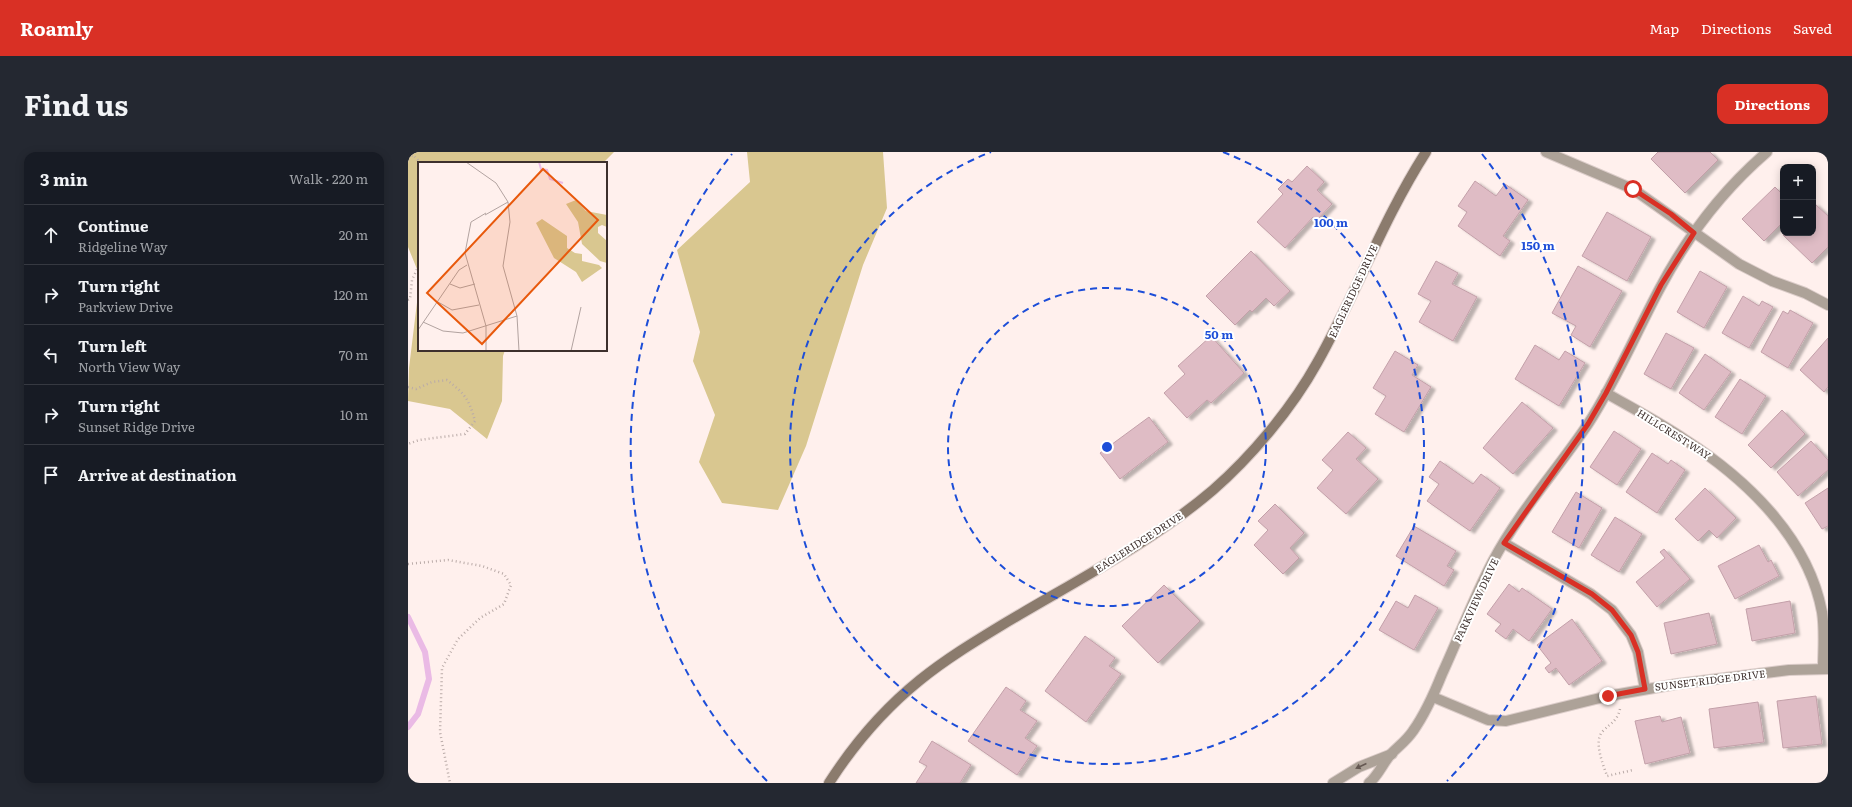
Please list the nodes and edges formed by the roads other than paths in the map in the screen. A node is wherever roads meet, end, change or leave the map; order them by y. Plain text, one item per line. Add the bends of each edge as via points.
1 (1426, 152) edge
2 (1546, 152) edge
3 (1767, 152) edge
4 (1694, 233) junction
5 (1828, 305) edge
6 (1606, 393) junction
7 (1504, 543) junction
8 (1825, 669) edge
9 (1645, 689) junction
10 (1433, 697) junction
11 (1392, 754) junction
12 (829, 783) edge
13 (1333, 783) edge
14 (1369, 783) edge

1 - 12 main road, EAGLERIDGE DRIVE via 1396,203 1317,364 1286,410 1233,471 1213,490 1159,531 964,648 919,680 879,718
2 - 4 street via 1633,189
3 - 4 street, PARKVIEW DRIVE via 1716,205
4 - 5 street via 1756,273
4 - 6 street, PARKVIEW DRIVE via 1661,285
6 - 7 street, PARKVIEW DRIVE via 1588,424
6 - 8 street, HILLCREST WAY via 1684,438 1708,455 1752,493 1789,535 1808,568 1821,611
7 - 9 street via 1592,594 1612,610 1631,635 1638,652
7 - 10 street, PARKVIEW DRIVE via 1485,577
8 - 9 street, SUNSET RIDGE DRIVE via 1789,670
9 - 10 street, SUNSET RIDGE DRIVE via 1497,722
10 - 11 street, PARKVIEW DRIVE via 1414,730
11 -> 13 street, PARKVIEW DRIVE via 1359,766
11 - 14 street, PARKVIEW DRIVE

